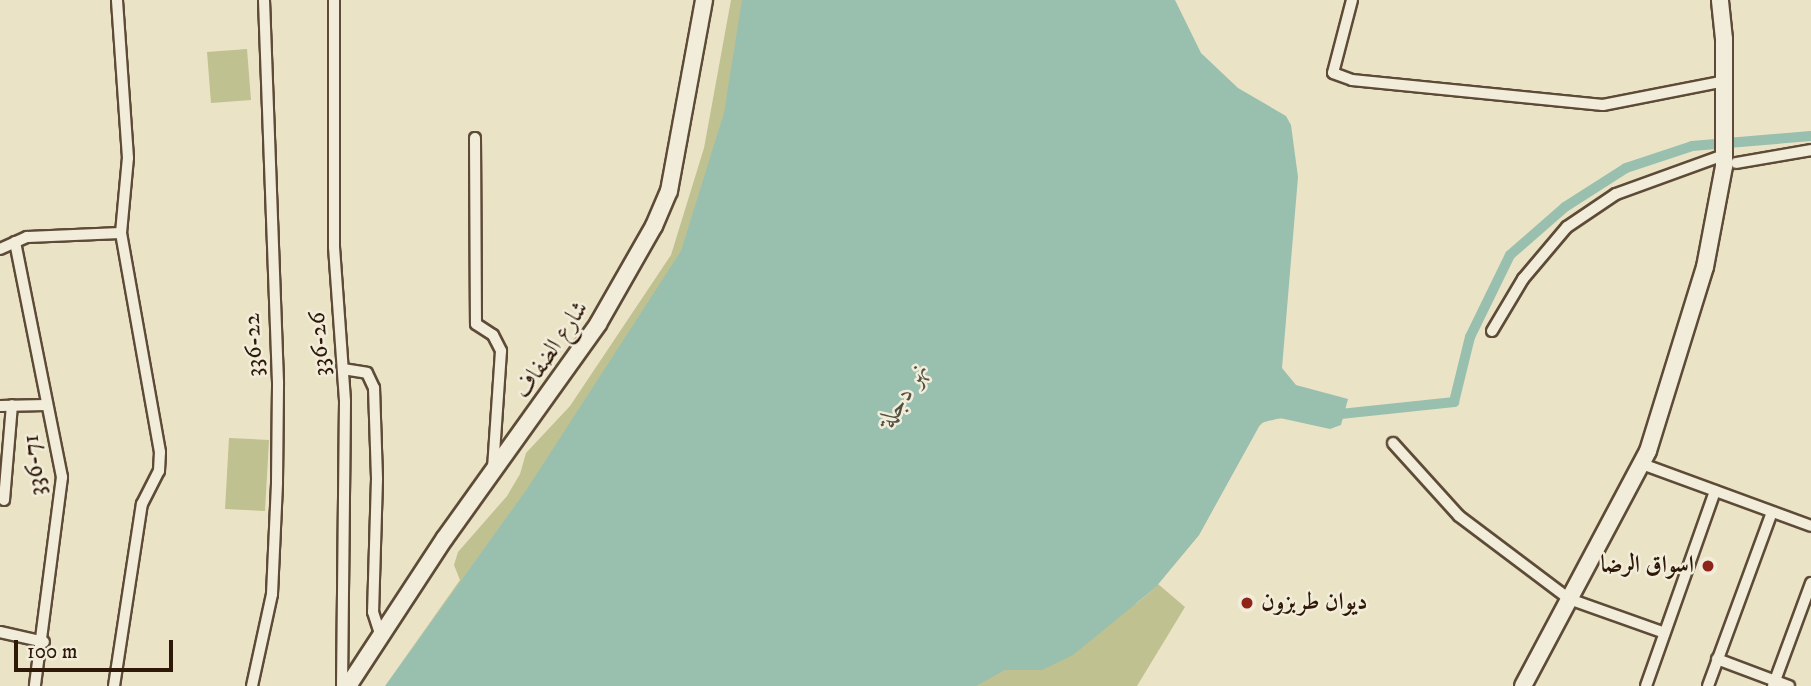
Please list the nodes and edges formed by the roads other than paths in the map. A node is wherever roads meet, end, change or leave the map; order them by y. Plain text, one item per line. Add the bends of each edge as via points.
1 (117, 0) edge
2 (264, 0) edge
3 (334, 0) edge
4 (704, 0) edge
5 (1352, 0) edge
6 (1713, 0) edge
7 (1720, 0) edge
8 (1724, 74) junction
9 (475, 138) dead end
10 (1811, 150) edge
11 (1728, 162) junction
12 (121, 233) junction
13 (15, 242) junction
14 (0, 249) edge
15 (1492, 331) dead end
16 (343, 369) junction
17 (12, 405) junction
18 (46, 405) junction
19 (0, 407) edge
20 (1393, 443) dead end
21 (1642, 464) junction
22 (492, 476) junction
23 (1715, 491) junction
24 (4, 500) dead end
25 (1772, 512) junction
26 (1811, 526) edge
27 (1811, 583) edge
28 (1569, 599) junction
29 (0, 632) edge
30 (1662, 632) junction
31 (381, 636) junction
32 (44, 642) junction
33 (1717, 660) junction
34 (1774, 683) edge
35 (35, 686) edge
36 (114, 686) edge
37 (252, 686) edge
38 (342, 686) edge
39 (348, 686) edge
40 (1523, 686) edge
41 (1646, 686) edge
42 (1708, 686) edge
43 (1789, 686) edge

1 - 12 street via 128,158
2 - 37 street, 336-22 via 278,382 277,482 272,594
3 - 16 street, 336-26 via 334,247
4 - 22 street, شارع الضفاف via 663,207 598,324
5 - 8 street via 1333,74 1352,80 1603,105
6 - 8 street
7 - 8 street
8 - 11 street
9 - 22 street via 476,324 493,335 501,351
10 - 11 street
11 - 15 street via 1616,194 1566,227 1523,279
11 - 21 street via 1705,267
12 - 13 street via 53,235
12 - 36 street via 160,452 159,471 142,504
13 - 14 street
13 - 18 street, 336-71
16 - 31 street via 367,373 374,388 373,612
16 - 38 street, 336-26
17 - 18 street
17 - 19 street
17 - 24 street
18 - 32 street, 336-71 via 62,477
20 - 28 street via 1459,516
21 - 23 street
21 - 28 street
22 - 31 street, شارع الضفاف
23 - 25 street
23 - 30 street
25 - 26 street
25 - 33 street
27 - 34 street
28 - 30 street
28 - 40 street
29 - 32 street
30 - 41 street
31 - 39 street, شارع الضفاف
32 - 35 street, 336-71
33 - 34 street
33 - 42 street
34 - 43 street

